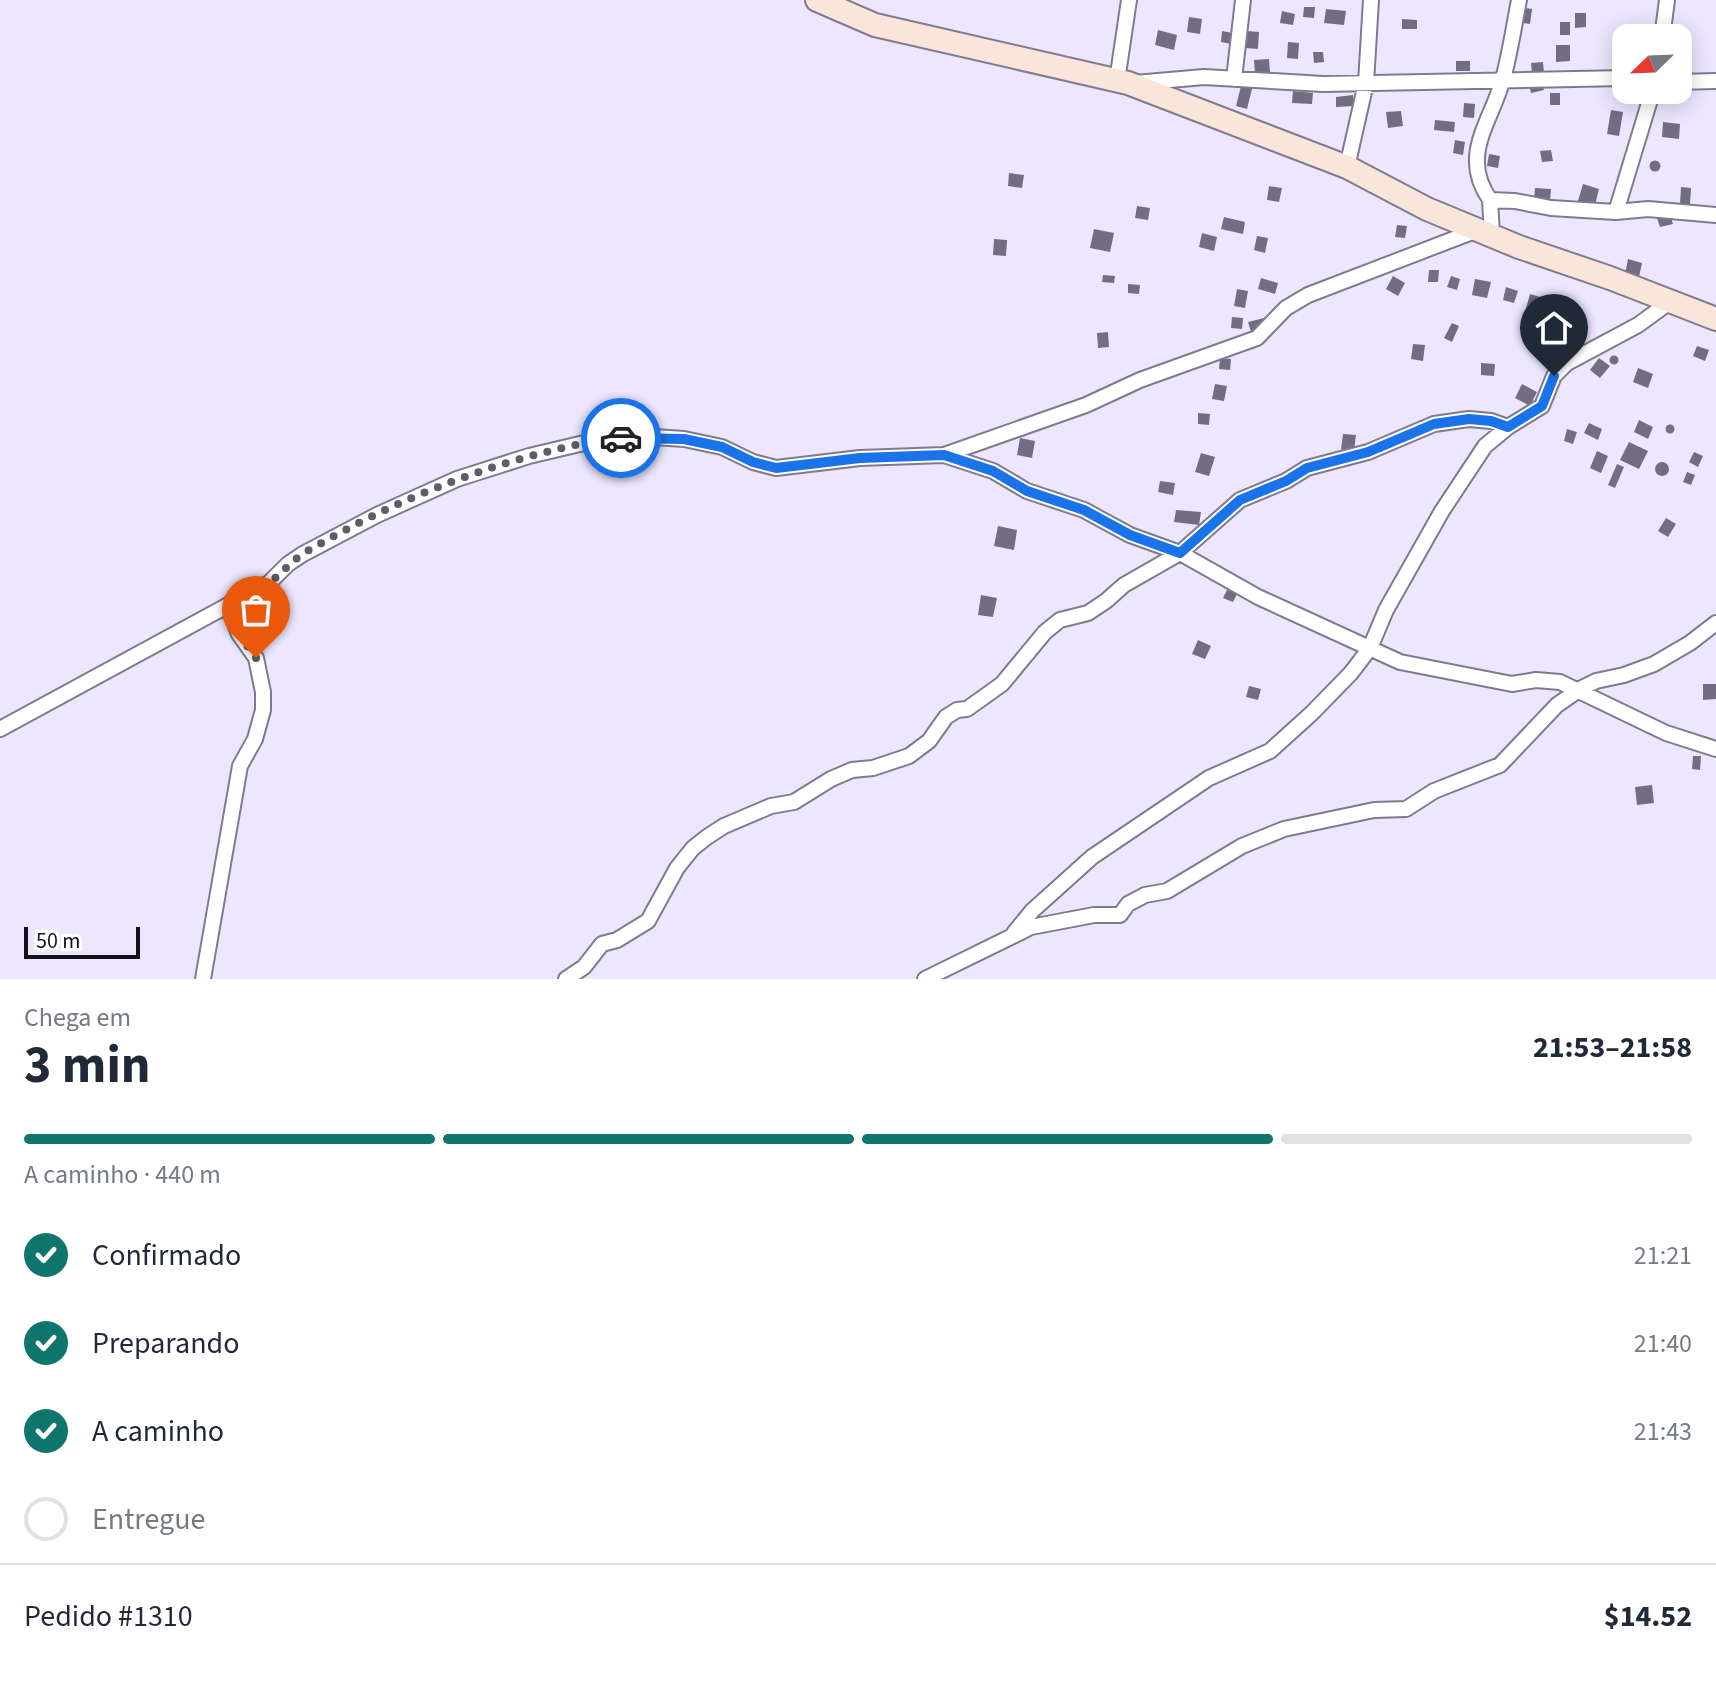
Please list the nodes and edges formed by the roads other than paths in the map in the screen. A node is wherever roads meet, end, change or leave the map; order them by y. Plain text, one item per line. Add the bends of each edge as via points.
1 (817, 0) edge
2 (1129, 0) edge
3 (1243, 0) edge
4 (1371, 0) edge
5 (1519, 0) edge
6 (1667, 0) edge
7 (1664, 24) edge
8 (1612, 78) edge
9 (1234, 79) junction
10 (1503, 80) junction
11 (1716, 81) edge
12 (1123, 82) junction
13 (1692, 82) edge
14 (1366, 83) junction
15 (1649, 104) edge
16 (1347, 167) junction
17 (1490, 200) junction
18 (1616, 212) junction
19 (1716, 215) edge
20 (1486, 232) junction
21 (1671, 301) junction
22 (1716, 319) edge
23 (1508, 427) junction
24 (944, 455) junction
25 (1180, 553) junction
26 (228, 605) junction
27 (1716, 623) edge
28 (1370, 648) junction
29 (1580, 689) junction
30 (0, 729) edge
31 (1716, 749) edge
32 (1009, 939) junction
33 (203, 979) edge
34 (566, 979) edge
35 (925, 979) edge

1 - 12 street via 875,25
2 - 12 street
3 - 9 street
4 - 14 street
5 - 10 street
6 - 7 street
8 - 10 street
9 - 12 street
9 - 14 street
10 - 14 street
10 - 17 street via 1478,142 1476,169
11 - 13 street
12 - 16 street
14 - 16 street
15 - 18 street
16 - 20 street via 1427,209
17 - 18 street
17 - 20 street
18 - 19 street
20 - 21 street
20 - 24 street via 1308,295 1286,308 1257,338
21 - 22 street
21 - 23 street via 1567,363 1554,376 1542,406
23 - 25 street via 1469,419 1434,424 1368,452 1307,468 1240,500
23 - 28 street via 1485,446 1442,511
24 - 25 street via 993,471 1027,491
24 - 26 street via 776,468 684,439 601,439 457,479 303,554 269,583
25 - 28 street via 1258,597
25 - 34 street via 1088,613 1060,620 1002,684 946,717 929,741 909,756 852,770 794,802 771,806 707,837 677,868 648,921 602,944
26 - 30 street
26 - 33 street via 256,658 263,710 240,766
27 - 29 street via 1654,664
28 - 29 street via 1400,662 1459,675 1512,684 1560,682
28 - 32 street via 1270,751 1209,778 1092,857
29 - 31 street via 1666,733
29 - 32 street via 1557,705 1500,765 1434,791 1406,809 1374,810 1284,829 1242,846 1167,891 1145,895 1120,915 1031,927
32 - 35 street

